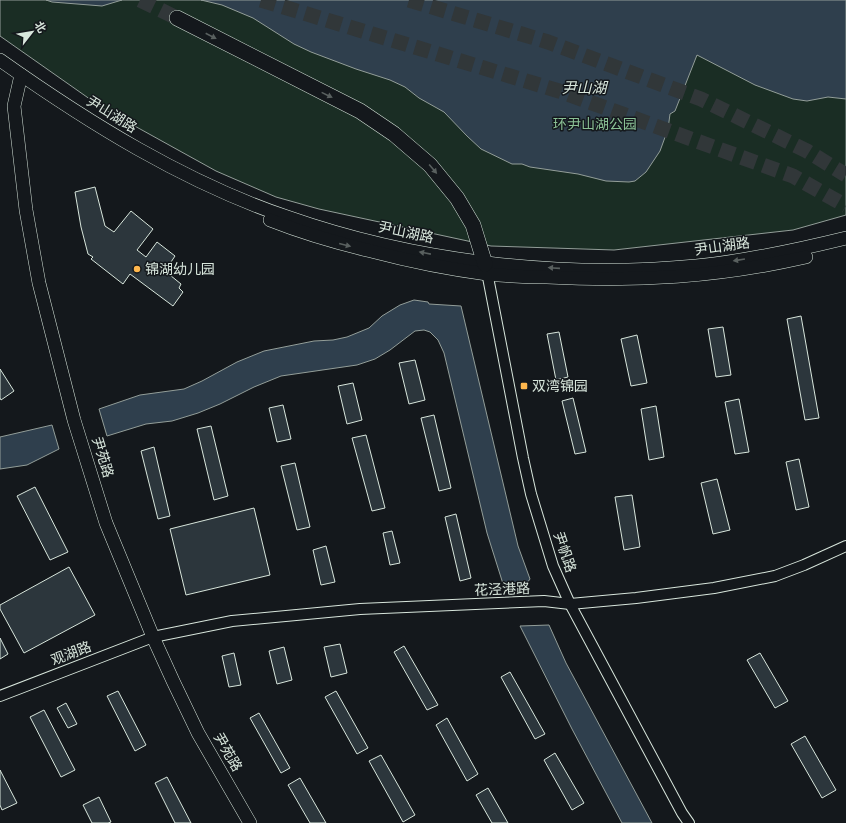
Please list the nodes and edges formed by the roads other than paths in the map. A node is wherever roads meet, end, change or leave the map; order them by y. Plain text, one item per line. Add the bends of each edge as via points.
1 (177, 18) tunnel mouth
2 (0, 60) edge
3 (0, 70) edge
4 (20, 79) junction
5 (846, 238) edge
6 (846, 247) edge
7 (487, 269) junction
8 (846, 546) edge
9 (570, 604) junction
10 (153, 637) junction
11 (0, 696) edge
12 (250, 823) edge
13 (689, 823) edge

1 -> 7 highway via 360,111 394,134 430,165 457,198 473,225
2 - 4 main road, 尹山湖路
3 - 4 main road, 尹山湖路
4 - 7 main road, 尹山湖路 via 128,144 235,197 336,232
4 - 10 main road, 尹苑路 via 14,106 26,210 39,283 74,420 106,523
5 -> 7 main road, 尹山湖路 via 779,253 690,266 640,270
6 - 7 main road, 尹山湖路 via 768,265 696,276 590,280
7 - 9 street, 尹帆路 via 531,494 553,566
8 - 9 street, 花泾港路 via 775,576 706,589
9 - 10 street, 花泾港路 via 544,601 360,609 232,621
9 - 13 street, 尹帆路
10 - 11 street, 观湖路
10 - 12 main road, 尹苑路 via 198,733

